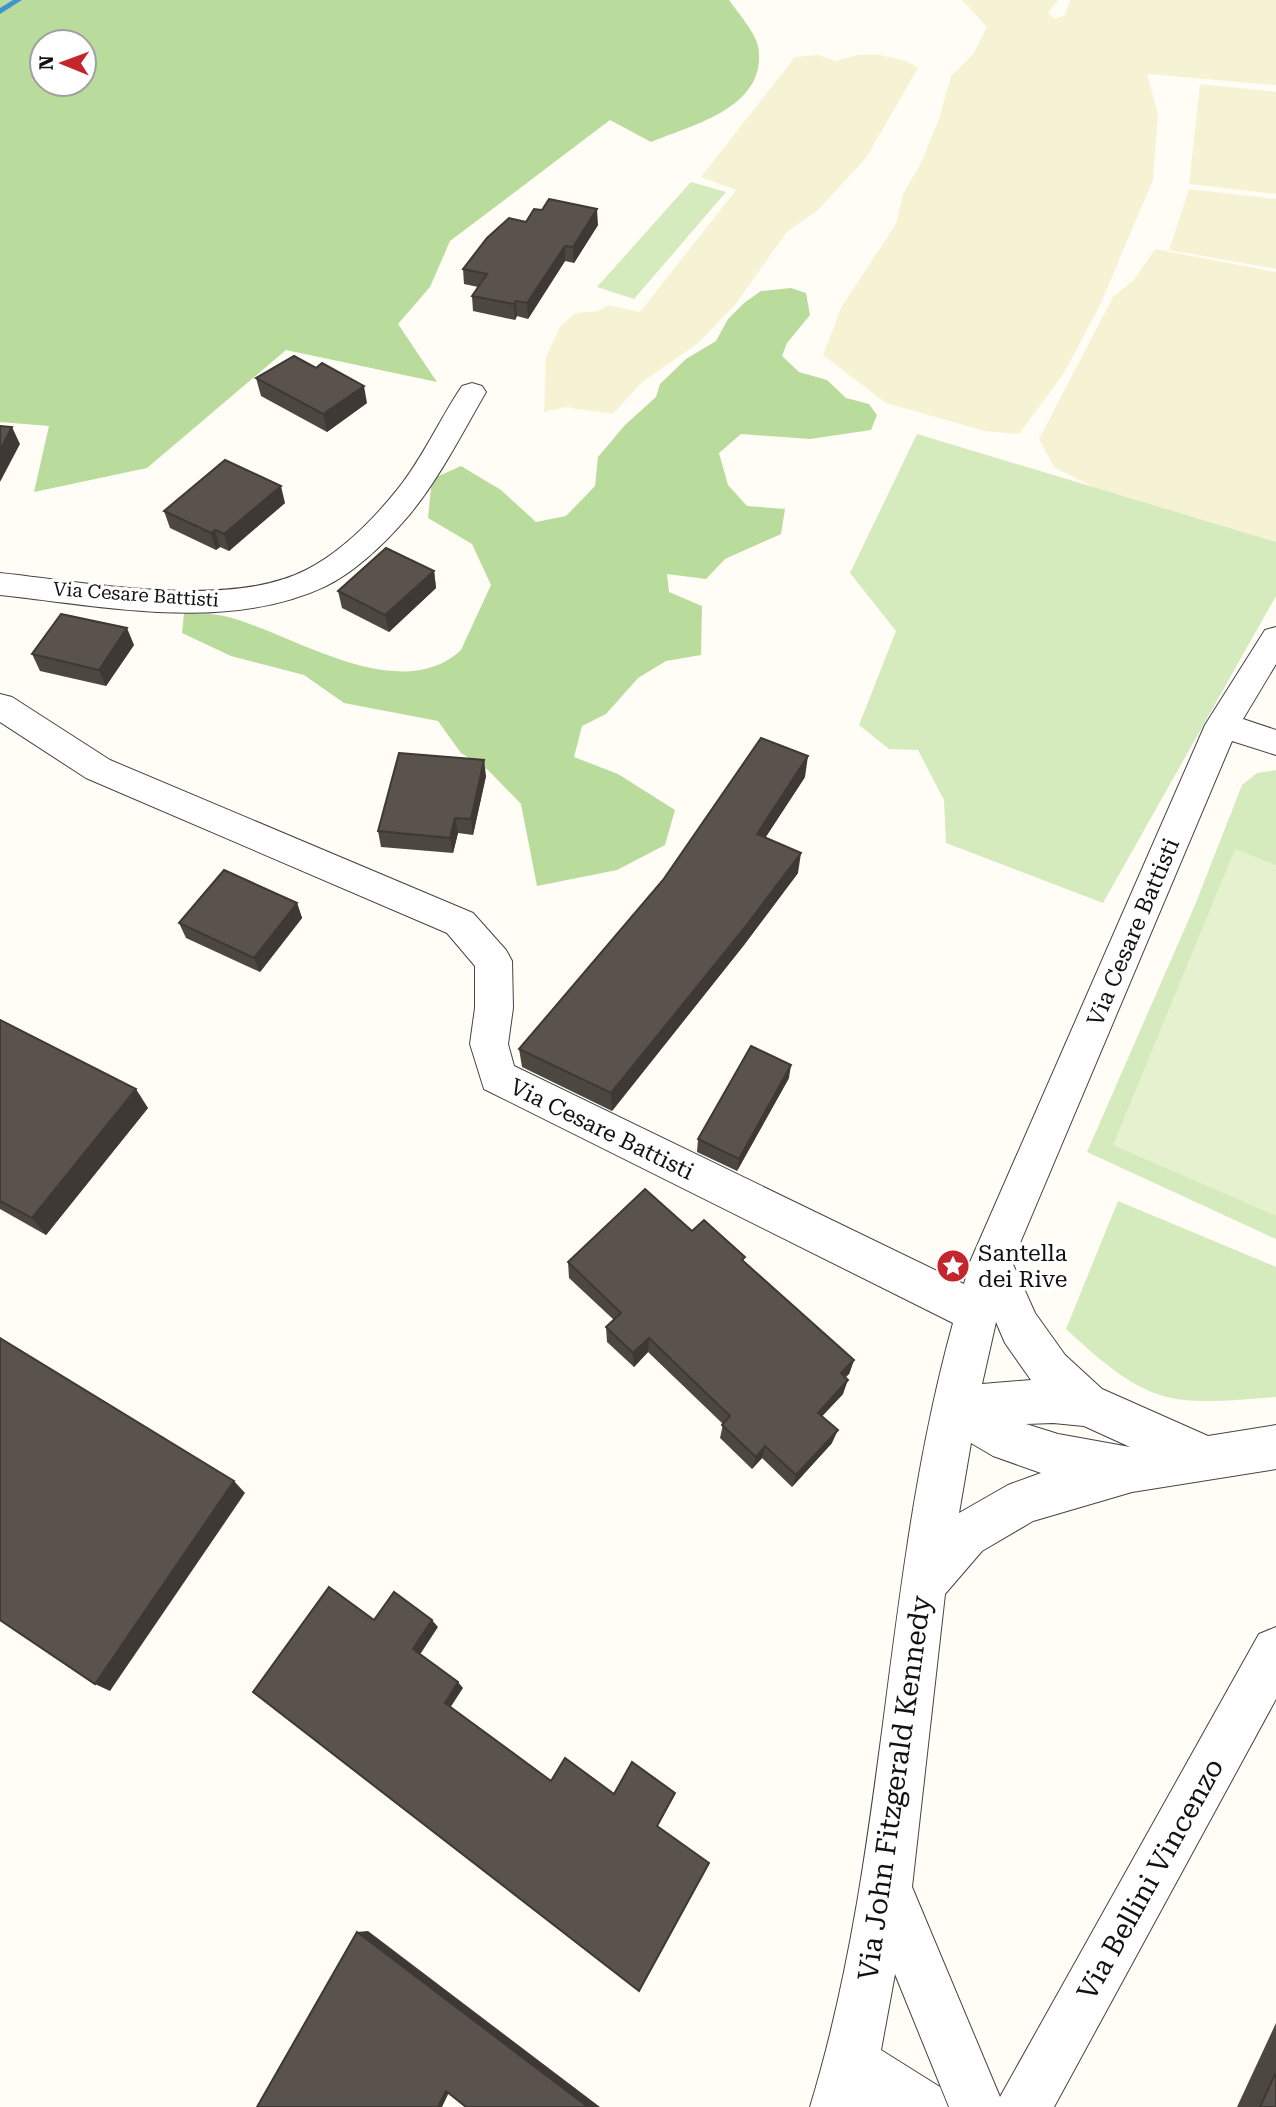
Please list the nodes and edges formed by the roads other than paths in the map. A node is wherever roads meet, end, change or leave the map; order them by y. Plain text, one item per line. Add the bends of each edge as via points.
1 (472, 392) dead end
2 (0, 584) edge
3 (1276, 638) edge
4 (0, 706) edge
5 (1222, 725) junction
6 (1276, 743) edge
7 (991, 1262) junction
8 (976, 1312) junction
9 (1086, 1404) junction
10 (957, 1410) junction
11 (1276, 1447) edge
12 (1204, 1457) junction
13 (1135, 1470) junction
14 (937, 1509) joint
15 (923, 1584) junction
16 (1276, 1651) edge
17 (886, 1887) junction
18 (845, 2085) edge
19 (920, 2107) edge
20 (977, 2107) edge
21 (1024, 2107) edge

1 - 2 street, Via Cesare Battisti via 408,496 358,548 314,579 257,598 193,601
3 - 5 street, Via Cesare Battisti
4 - 8 street, Via Cesare Battisti via 98,769 460,923 493,961 489,1044 498,1077
5 - 6 street
5 - 7 street, Via Cesare Battisti
7 - 8 street, Via Cesare Battisti
7 - 9 street via 1020,1328 1050,1370
8 - 10 street, Via Cesare Battisti
9 - 10 street via 1043,1400
9 - 12 street
10 - 13 street via 1009,1440 1058,1457
10 - 14 street, Via Cesare Battisti
11 - 12 street
12 - 13 street
13 - 15 street via 1024,1500 966,1535
14 - 15 street, Via John Fitzgerald Kennedy
15 - 17 street, Via John Fitzgerald Kennedy
16 - 21 street, Via Bellini Vincenzo
17 - 18 street, Via John Fitzgerald Kennedy
17 - 20 street
18 - 19 street

